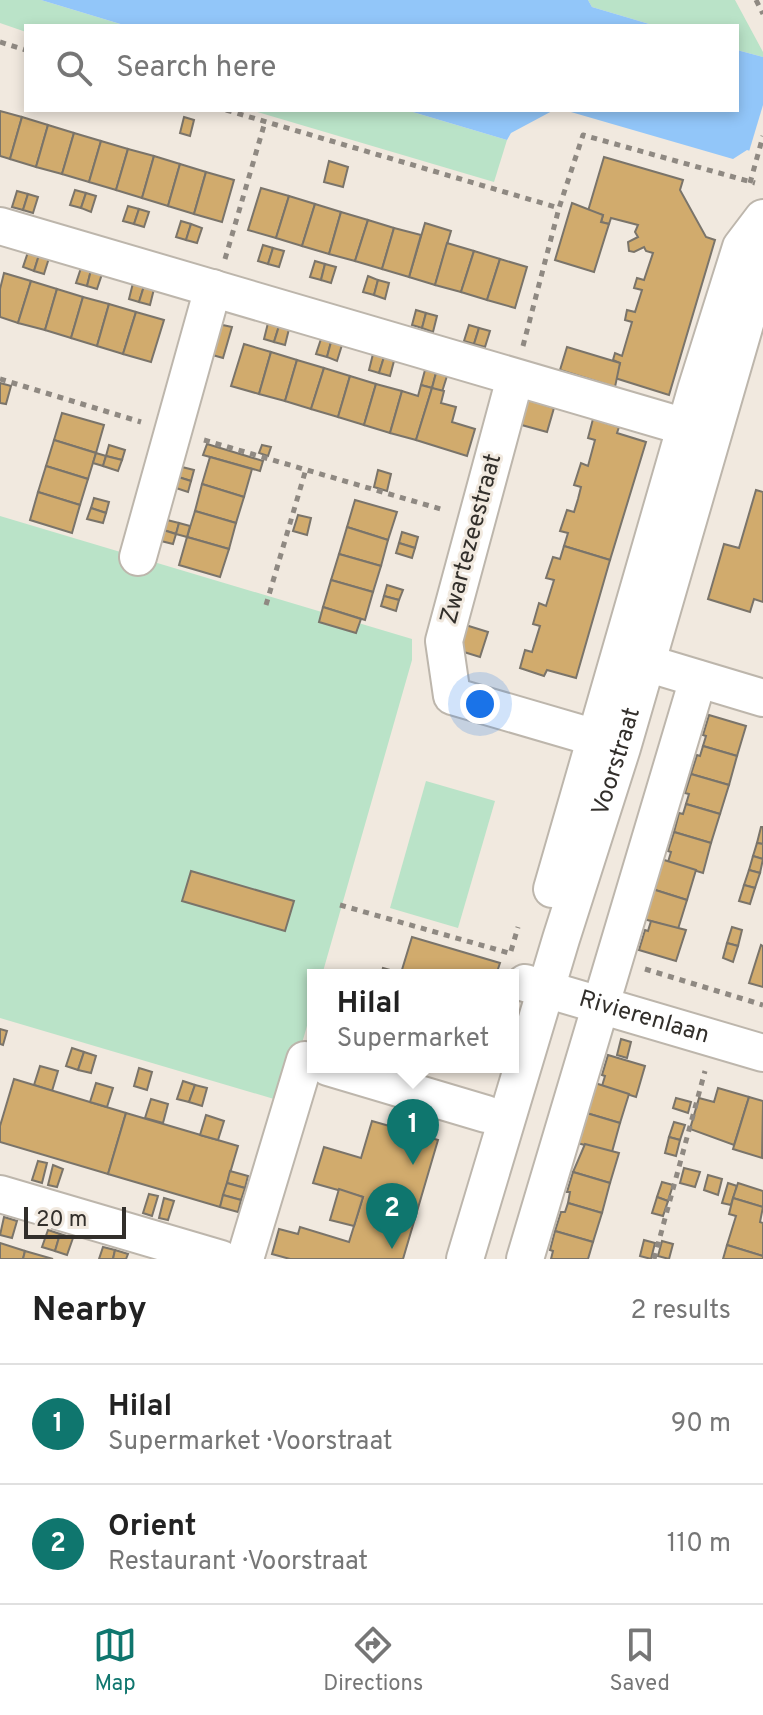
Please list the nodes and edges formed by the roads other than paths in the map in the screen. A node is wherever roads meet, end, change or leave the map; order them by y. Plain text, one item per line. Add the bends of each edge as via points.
1 (763, 218) edge
2 (0, 226) edge
3 (763, 262) edge
4 (213, 288) junction
5 (515, 378) junction
6 (698, 430) junction
7 (138, 557) dead end
8 (634, 659) junction
9 (698, 679) junction
10 (763, 698) edge
11 (596, 738) junction
12 (527, 975) junction
13 (519, 1004) edge
14 (601, 1005) junction
15 (519, 1012) edge
16 (763, 1053) edge
17 (307, 1060) edge
18 (348, 1073) edge
19 (499, 1073) edge
20 (506, 1073) edge
21 (486, 1114) junction
22 (0, 1194) edge
23 (221, 1259) edge
24 (245, 1259) edge
25 (441, 1259) edge
26 (465, 1259) edge
27 (525, 1259) edge

1 - 6 street, Voorstraat via 741,247
2 - 4 street
3 - 6 street, Voorstraat
4 - 5 street
4 - 7 street
5 - 6 street
5 - 11 street, Zwartezeestraat via 444,641 452,696
6 - 8 street, Voorstraat
8 - 9 street
8 - 11 street, Voorstraat
8 - 12 street, Voorstraat via 622,748
9 - 10 street
9 - 14 street
11 - 12 street, Voorstraat
12 - 13 street, Voorstraat
12 - 14 street, Rivierenlaan
12 - 15 street, Voorstraat
14 - 16 street, Rivierenlaan
14 - 27 street
17 - 24 street
18 - 21 street
19 - 21 street
20 - 26 street, Voorstraat
21 - 25 street
22 - 23 street

